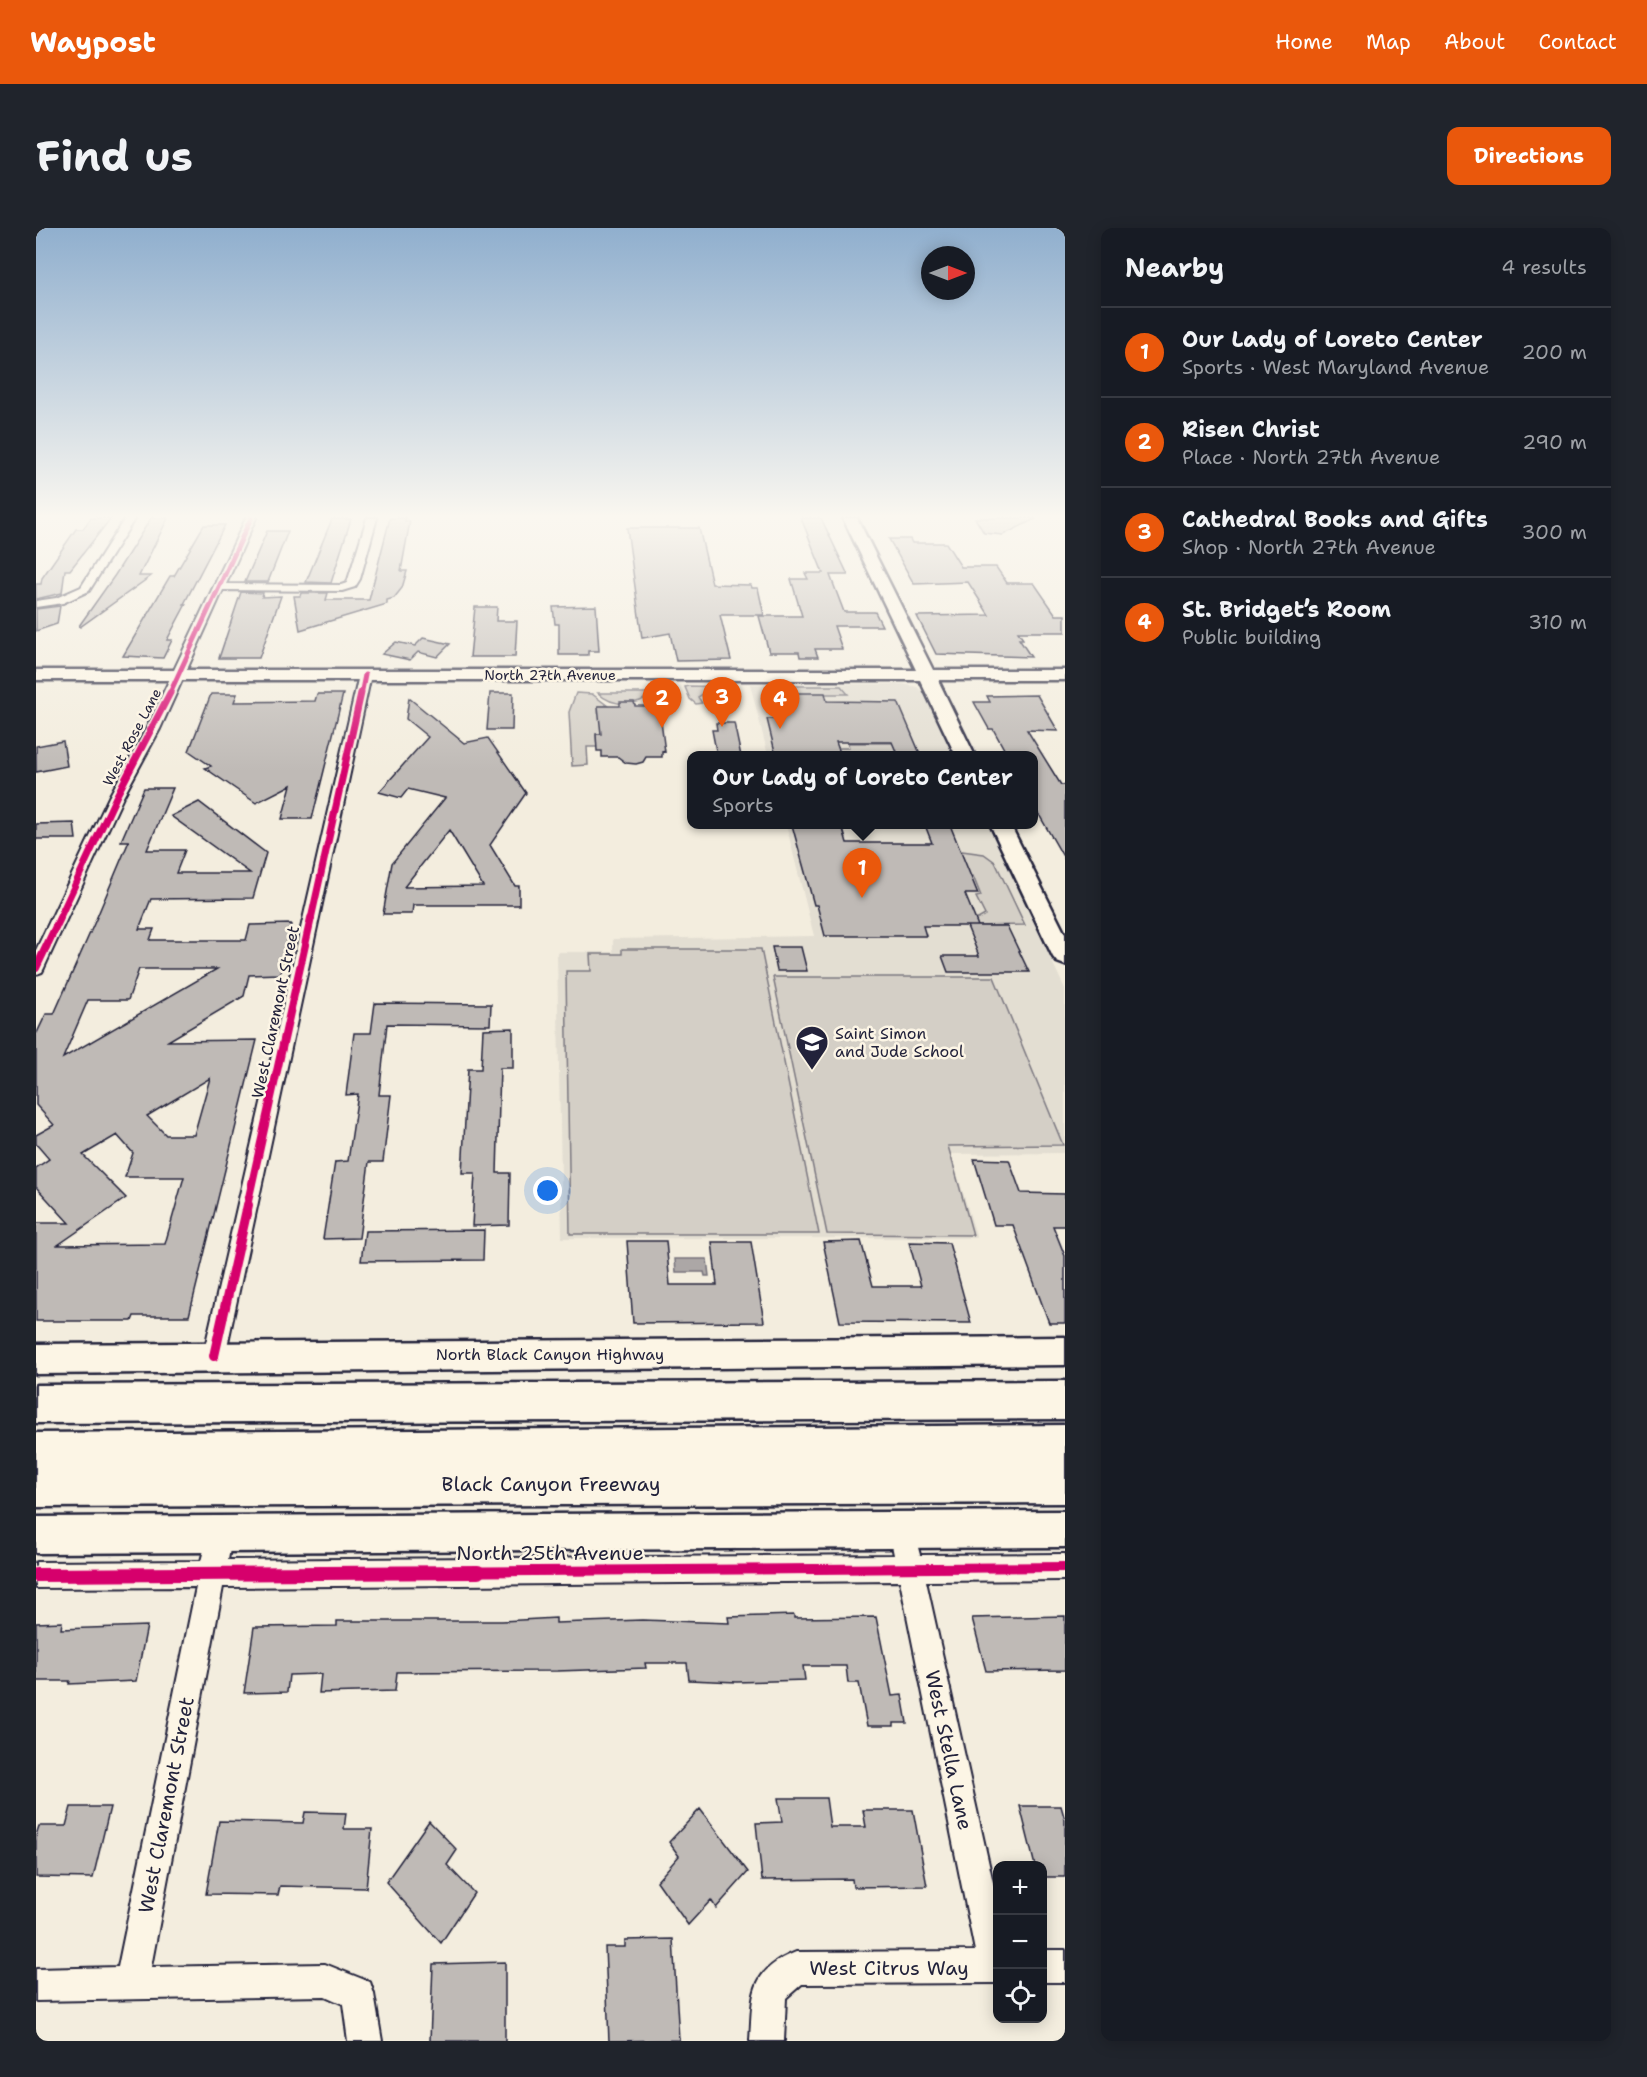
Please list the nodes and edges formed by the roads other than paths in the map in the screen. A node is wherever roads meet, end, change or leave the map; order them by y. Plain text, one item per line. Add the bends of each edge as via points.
1 (52, 603) edge
2 (212, 603) edge
3 (891, 603) edge
4 (36, 604) edge
5 (36, 675) edge
6 (179, 675) junction
7 (365, 675) junction
8 (926, 675) junction
9 (1065, 675) edge
10 (964, 751) edge
11 (1002, 829) edge
12 (1065, 957) edge
13 (36, 968) edge
14 (1065, 1351) edge
15 (214, 1356) junction
16 (36, 1359) edge
17 (1065, 1400) edge
18 (36, 1404) edge
19 (1065, 1425) edge
20 (36, 1432) edge
21 (1065, 1445) edge
22 (36, 1453) edge
23 (1065, 1482) edge
24 (36, 1486) edge
25 (1065, 1529) edge
26 (902, 1530) junction
27 (220, 1533) junction
28 (36, 1535) edge
29 (1065, 1567) edge
30 (910, 1569) junction
31 (213, 1573) junction
32 (36, 1575) edge
33 (993, 1953) edge
34 (1047, 1966) edge
35 (1065, 1966) edge
36 (993, 1967) edge
37 (131, 1984) junction
38 (36, 1985) edge
39 (365, 2041) edge
40 (767, 2041) edge

1 - 4 street
2 - 6 street, West Rose Lane
3 - 8 main road
5 - 6 main road, North 27th Avenue
6 - 7 main road, North 27th Avenue
6 - 13 street, West Rose Lane via 116,797
7 - 8 main road, North 27th Avenue
7 - 15 street, West Claremont Street
8 - 9 main road, North 27th Avenue
8 - 10 main road
11 - 12 main road
14 - 15 main road, North Black Canyon Highway
15 - 16 main road, North Black Canyon Highway
17 - 18 highway
19 - 20 highway
21 - 22 highway
23 - 24 highway, Black Canyon Freeway
25 - 26 main road
26 - 27 main road
26 - 30 street, West Stella Lane
27 - 28 main road
27 - 31 street, West Claremont Street
29 - 30 street, North 25th Avenue
30 - 31 street, North 25th Avenue
30 - 33 street, West Stella Lane
31 - 32 street, North 25th Avenue
31 - 37 street, West Claremont Street
34 - 35 street
36 - 40 street, West Citrus Way via 796,1968 770,1990
37 - 38 street
37 - 39 street via 325,1980 358,1994

